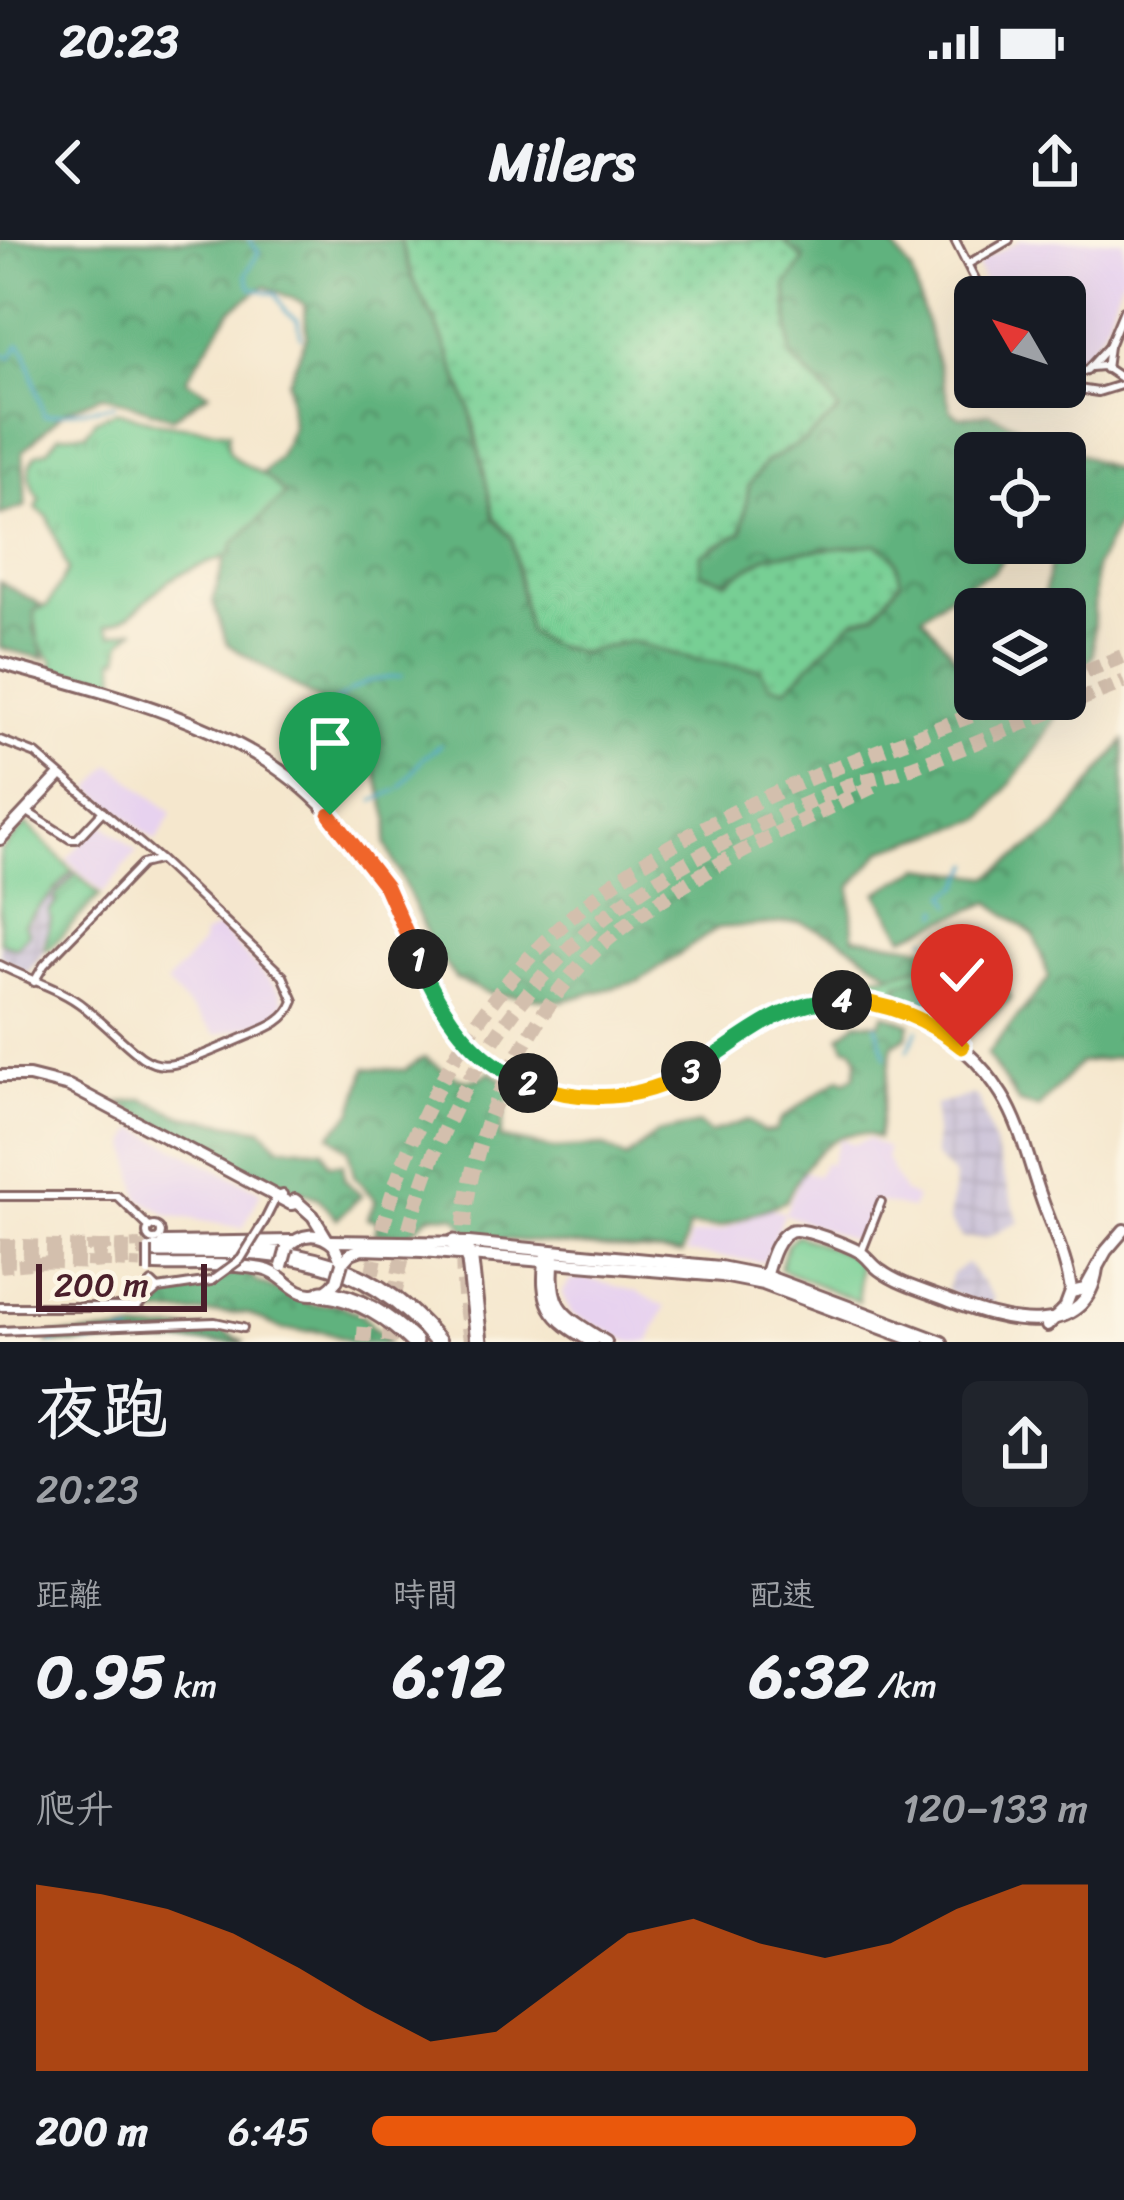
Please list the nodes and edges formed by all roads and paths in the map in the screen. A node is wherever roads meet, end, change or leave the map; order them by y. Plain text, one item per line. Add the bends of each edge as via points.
1 (955, 240) edge
2 (1010, 240) edge
3 (968, 264) junction
4 (973, 276) edge
5 (1124, 310) edge
6 (1109, 346) junction
7 (1089, 368) junction
8 (1086, 369) edge
9 (1108, 371) junction
10 (1124, 382) edge
11 (1086, 390) edge
12 (1104, 390) junction
13 (1092, 391) junction
14 (0, 662) edge
15 (0, 740) edge
16 (58, 776) junction
17 (26, 811) junction
18 (103, 811) junction
19 (0, 839) edge
20 (144, 846) junction
21 (160, 860) junction
22 (142, 864) junction
23 (0, 965) edge
24 (34, 982) junction
25 (0, 1076) edge
26 (280, 1195) junction
27 (0, 1196) edge
28 (881, 1202) dead end
29 (313, 1216) junction
30 (1124, 1230) edge
31 (329, 1240) junction
32 (295, 1242) junction
33 (460, 1248) junction
34 (861, 1253) junction
35 (227, 1254) junction
36 (154, 1255) junction
37 (488, 1255) junction
38 (550, 1255) junction
39 (525, 1258) junction
40 (342, 1263) junction
41 (1065, 1268) junction
42 (1096, 1268) junction
43 (472, 1271) junction
44 (287, 1280) junction
45 (764, 1280) junction
46 (149, 1283) junction
47 (543, 1285) junction
48 (158, 1288) junction
49 (1071, 1292) junction
50 (322, 1293) junction
51 (149, 1294) junction
52 (0, 1307) edge
53 (243, 1328) dead end
54 (1044, 1328) junction
55 (0, 1331) edge
56 (414, 1342) edge
57 (428, 1342) edge
58 (438, 1342) edge
59 (478, 1342) edge
60 (592, 1342) edge
61 (606, 1342) edge
62 (919, 1342) edge
63 (942, 1342) edge

1 - 3 street
2 - 3 street
3 - 4 street
5 - 6 street
6 - 7 street
6 - 9 street
7 - 8 street
7 - 9 street
7 - 13 street via 1084,382
9 - 10 street
9 - 12 street
10 - 12 street
11 - 13 street
12 - 13 street
14 - 41 main road via 244,747 290,776 386,887 452,1023 520,1079 581,1097 641,1092 682,1077 769,1017 848,999 893,1008 939,1031 974,1057 1004,1098
15 - 16 street via 32,751
16 - 17 main road
16 - 18 street
17 - 18 street via 74,839
17 - 19 main road
18 - 20 street
20 - 21 street
20 - 22 street
21 - 22 street
21 - 24 street via 287,981 294,1001 281,1020 162,1067 135,1056 80,1003
22 - 24 street
23 - 24 street
25 - 26 main road via 69,1085
26 - 29 main road
26 - 48 street, bridge via 246,1254 224,1274
27 - 36 street via 117,1193 161,1232
28 - 34 street
29 - 31 main road
29 - 32 main road
30 - 42 main road
31 - 32 main road
31 - 33 main road
31 - 40 main road
32 - 36 main road
32 - 44 main road, bridge via 282,1266
33 - 37 main road
33 - 38 main road
33 - 40 main road via 362,1249
33 - 43 highway
34 - 45 main road via 799,1229 780,1241
34 - 54 main road via 886,1274 1003,1323
35 - 36 highway
35 - 57 highway via 333,1274 386,1303
35 - 58 highway via 292,1254 348,1271 390,1295
36 - 44 main road
36 - 46 street
37 - 39 main road
37 - 43 highway via 476,1258
38 - 39 main road
38 - 45 main road via 720,1267
38 - 47 main road
38 - 61 main road via 560,1312
39 - 47 main road
40 - 50 main road, bridge via 338,1280
41 - 42 main road via 1079,1277
41 - 49 main road
42 - 49 main road via 1085,1289
42 - 54 main road via 1082,1309
43 - 59 highway
44 - 50 main road via 302,1293
45 - 62 main road
45 - 63 main road
46 - 48 street
46 - 51 street
47 - 60 main road via 558,1322
48 - 51 street
49 - 54 main road
50 - 56 highway via 370,1307
51 - 52 street via 136,1306
53 - 55 street via 215,1322

